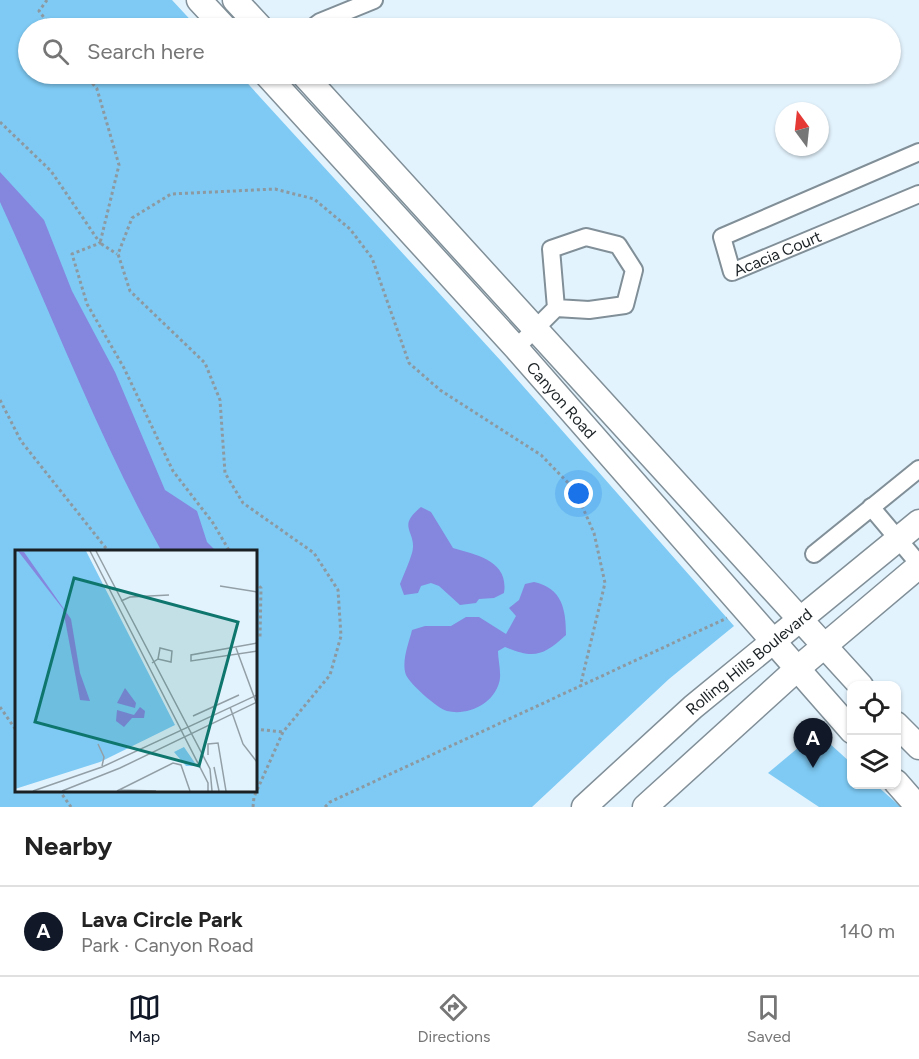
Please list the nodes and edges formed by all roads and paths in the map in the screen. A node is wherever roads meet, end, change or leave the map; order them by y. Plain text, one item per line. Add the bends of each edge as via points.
1 (47, 0) edge
2 (199, 0) edge
3 (235, 0) edge
4 (374, 0) edge
5 (44, 18) edge
6 (216, 18) edge
7 (252, 18) edge
8 (330, 18) edge
9 (93, 84) edge
10 (275, 84) edge
11 (312, 84) edge
12 (0, 122) edge
13 (919, 152) edge
14 (919, 194) edge
15 (100, 243) junction
16 (118, 255) junction
17 (556, 308) junction
18 (536, 328) junction
19 (516, 348) junction
20 (0, 400) edge
21 (919, 469) edge
22 (871, 507) junction
23 (919, 522) edge
24 (899, 538) junction
25 (107, 550) edge
26 (229, 550) edge
27 (814, 554) dead end
28 (919, 565) edge
29 (256, 583) edge
30 (745, 610) junction
31 (801, 621) junction
32 (256, 639) edge
33 (773, 641) junction
34 (825, 647) junction
35 (797, 669) junction
36 (856, 681) edge
37 (580, 687) junction
38 (0, 707) edge
39 (847, 725) edge
40 (901, 727) edge
41 (15, 729) edge
42 (256, 729) edge
43 (283, 732) junction
44 (919, 747) edge
45 (901, 787) edge
46 (60, 792) edge
47 (71, 807) edge
48 (253, 807) edge
49 (325, 807) edge
50 (584, 807) edge
51 (645, 807) edge
52 (918, 807) edge

1 - 5 path via 39,11
2 - 6 main road
3 - 7 main road
4 - 8 street
9 - 15 path via 119,165
10 - 19 main road, Canyon Road
11 - 18 main road, Canyon Road
12 - 15 path via 51,171
13 - 14 street, Acacia Court via 722,237 732,272
15 - 16 path
15 - 26 path via 72,254 87,304 124,368 173,471
16 - 37 path via 132,218 171,194 275,189 314,200 350,229 372,258 409,363 440,390 541,455 575,490 594,533 605,583
16 - 43 path via 130,291 205,363 220,400 225,473 243,503 314,553 338,590 341,636 330,675
17 - 17 street via 589,310 625,305 634,270 618,245 586,237 551,249
17 - 18 street
18 - 19 street
18 - 31 main road, Canyon Road
19 - 30 main road, Canyon Road
20 - 25 path via 21,441
21 - 22 street
22 - 24 street
22 - 27 street
23 - 24 main road, Rolling Hills Boulevard
24 - 28 street
24 - 31 main road, Rolling Hills Boulevard
28 - 34 main road
29 - 32 path via 261,588 260,637
30 - 33 main road, Canyon Road
30 - 37 path
31 - 33 main road, Rolling Hills Boulevard
31 - 34 main road, Canyon Road
33 - 35 main road, Canyon Road
33 - 50 main road, Rolling Hills Boulevard via 693,707
34 - 35 main road
34 - 36 main road, Canyon Road
35 - 39 main road, Canyon Road
35 - 51 main road
37 - 49 path
38 - 41 path
40 - 44 main road
42 - 43 path
43 - 48 path
45 - 52 main road
46 - 47 path

